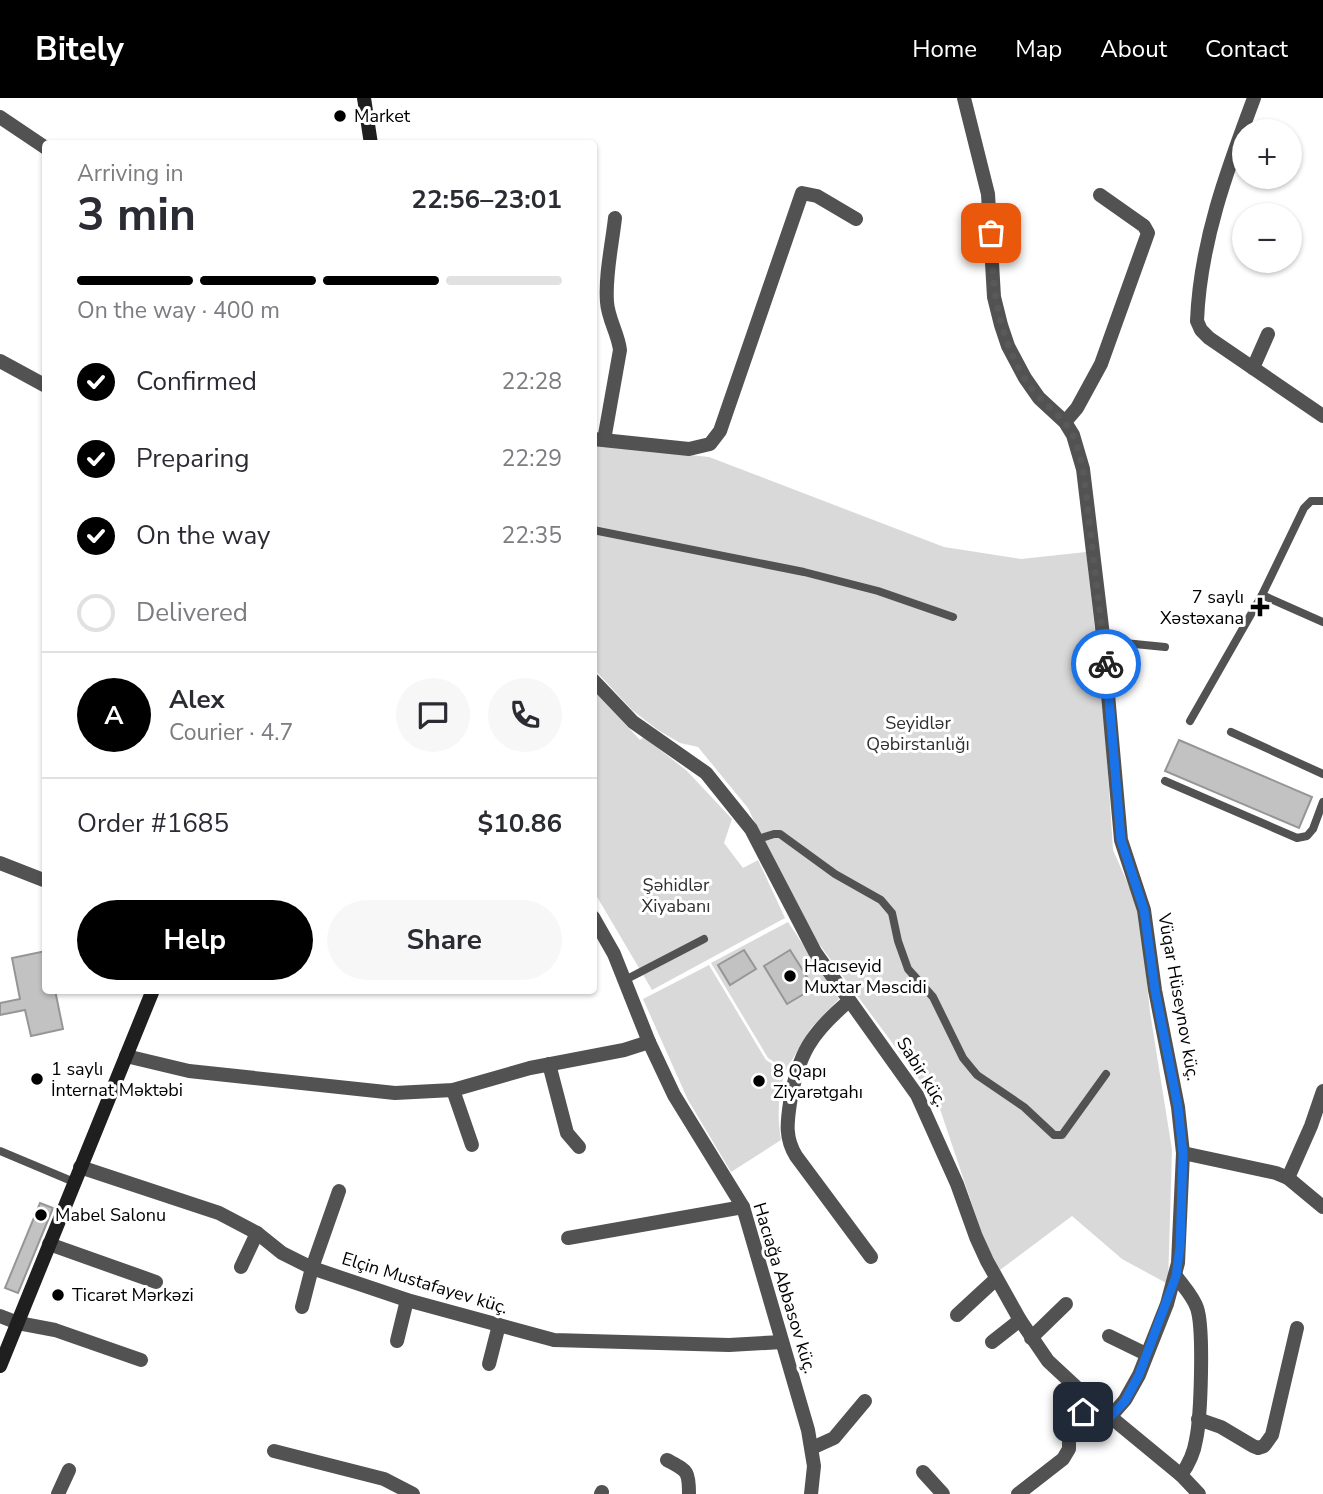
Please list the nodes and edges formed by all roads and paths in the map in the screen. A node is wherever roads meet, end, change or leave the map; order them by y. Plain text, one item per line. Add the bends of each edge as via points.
1 (364, 98) edge
2 (964, 98) edge
3 (1254, 98) edge
4 (0, 117) edge
5 (369, 140) edge
6 (42, 145) edge
7 (1100, 195) dead end
8 (615, 218) dead end
9 (856, 219) dead end
10 (1268, 334) dead end
11 (0, 362) edge
12 (1253, 368) junction
13 (42, 384) edge
14 (1323, 416) edge
15 (1065, 422) junction
16 (598, 439) edge
17 (1323, 501) edge
18 (597, 531) edge
19 (1262, 595) junction
20 (953, 617) dead end
21 (1323, 622) edge
22 (1104, 641) junction
23 (1165, 647) dead end
24 (597, 684) edge
25 (1190, 721) dead end
26 (1231, 732) dead end
27 (1323, 774) edge
28 (1165, 780) dead end
29 (1323, 802) edge
30 (758, 839) junction
31 (0, 863) edge
32 (42, 879) edge
33 (597, 925) edge
34 (704, 939) dead end
35 (625, 980) junction
36 (151, 994) edge
37 (849, 1001) junction
38 (649, 1042) junction
39 (126, 1056) junction
40 (549, 1063) junction
41 (1107, 1074) dead end
42 (453, 1090) junction
43 (1323, 1091) edge
44 (472, 1145) dead end
45 (579, 1147) dead end
46 (0, 1151) edge
47 (1183, 1153) junction
48 (80, 1167) junction
49 (1289, 1178) junction
50 (74, 1182) junction
51 (339, 1191) dead end
52 (743, 1207) junction
53 (1323, 1207) edge
54 (257, 1233) junction
55 (568, 1238) dead end
56 (49, 1244) junction
57 (871, 1257) dead end
58 (241, 1267) dead end
59 (312, 1268) junction
60 (1176, 1276) junction
61 (996, 1279) junction
62 (156, 1282) dead end
63 (407, 1300) junction
64 (1066, 1304) dead end
65 (302, 1307) dead end
66 (957, 1315) dead end
67 (0, 1316) edge
68 (1020, 1320) junction
69 (18, 1323) junction
70 (499, 1325) junction
71 (1297, 1328) dead end
72 (1109, 1336) dead end
73 (1031, 1338) junction
74 (397, 1340) dead end
75 (782, 1342) junction
76 (992, 1342) dead end
77 (1146, 1354) junction
78 (141, 1360) dead end
79 (489, 1364) dead end
80 (0, 1366) edge
81 (1090, 1400) junction
82 (865, 1401) dead end
83 (1111, 1416) junction
84 (1198, 1419) junction
85 (813, 1448) junction
86 (274, 1451) dead end
87 (667, 1460) dead end
88 (69, 1470) dead end
89 (923, 1472) dead end
90 (1181, 1475) junction
91 (58, 1494) edge
92 (413, 1494) edge
93 (689, 1494) edge
94 (811, 1494) edge
95 (943, 1494) edge
96 (1018, 1494) edge
97 (1199, 1494) edge

1 - 5 main road
2 - 15 street, Vüqar Hüseynov küç. via 988,194 994,297 1001,324 1025,378
3 - 12 street via 1213,216 1196,321 1209,338
4 - 6 street
7 - 15 street via 1144,226 1147,233 1101,364
8 - 16 street via 607,300 620,350
9 - 16 street via 817,196 802,193 720,432 710,444 689,449
10 - 12 street
11 - 13 street
12 - 14 street
15 - 22 street, Vüqar Hüseynov küç. via 1083,468
17 - 19 lane via 1311,501 1304,508
18 - 20 lane via 804,572
19 - 21 lane
19 - 25 lane
22 - 23 lane
22 - 47 street, Vüqar Hüseynov küç. via 1121,840 1144,910
24 - 30 street, Sabir küç. via 633,722 706,773
26 - 27 lane
28 - 29 lane via 1297,838 1314,829
30 - 37 street, Sabir küç. via 800,928
30 - 41 lane via 780,834 881,900 892,913 908,969 933,997 963,1058 1054,1135 1062,1135 1070,1126
31 - 32 street
33 - 35 street, Hacıağa Abbasov küç.
34 - 35 lane
35 - 38 street, Hacıağa Abbasov küç.
36 - 39 main road
37 - 57 street via 822,1025 800,1061 787,1134 796,1156
37 - 61 street, Sabir küç. via 917,1096
38 - 40 street
38 - 52 street, Hacıağa Abbasov küç. via 674,1095
39 - 42 street via 189,1071 395,1093
39 - 48 main road
40 - 42 street
40 - 45 street via 567,1133
42 - 44 street
43 - 49 street
46 - 50 lane
47 - 49 street
47 - 60 street, Vüqar Hüseynov küç.
48 - 50 main road
48 - 54 street, Elçin Mustafayev küç. via 219,1213
49 - 53 street
50 - 56 main road
51 - 59 street
52 - 55 street
52 - 75 street, Hacıağa Abbasov küç.
54 - 58 street
54 - 59 street, Elçin Mustafayev küç.
56 - 62 street
56 - 69 main road
59 - 63 street, Elçin Mustafayev küç.
59 - 65 street
60 - 77 street, Vüqar Hüseynov küç.
60 - 84 street via 1198,1311
61 - 66 street
61 - 68 street, Sabir küç.
63 - 70 street, Elçin Mustafayev küç.
63 - 74 street
64 - 73 street
67 - 69 street
68 - 73 street, Sabir küç.
68 - 76 street
69 - 78 street via 55,1330
69 - 80 main road
70 - 75 street, Elçin Mustafayev küç. via 569,1342
70 - 79 street
71 - 84 street via 1272,1435 1264,1446 1253,1446
72 - 77 street
73 - 81 street, Sabir küç. via 1048,1361
75 - 85 street, Hacıağa Abbasov küç.
77 - 83 street, Vüqar Hüseynov küç. via 1132,1389
81 - 83 street, Sabir küç.
81 - 96 street via 1063,1459
82 - 85 street via 834,1438
83 - 90 street, Sabir küç.
84 - 90 street via 1193,1454
85 - 94 street, Hacıağa Abbasov küç.
86 - 92 street via 384,1479
87 - 93 street via 686,1470
88 - 91 street
89 - 95 street
90 - 97 street, Sabir küç.

